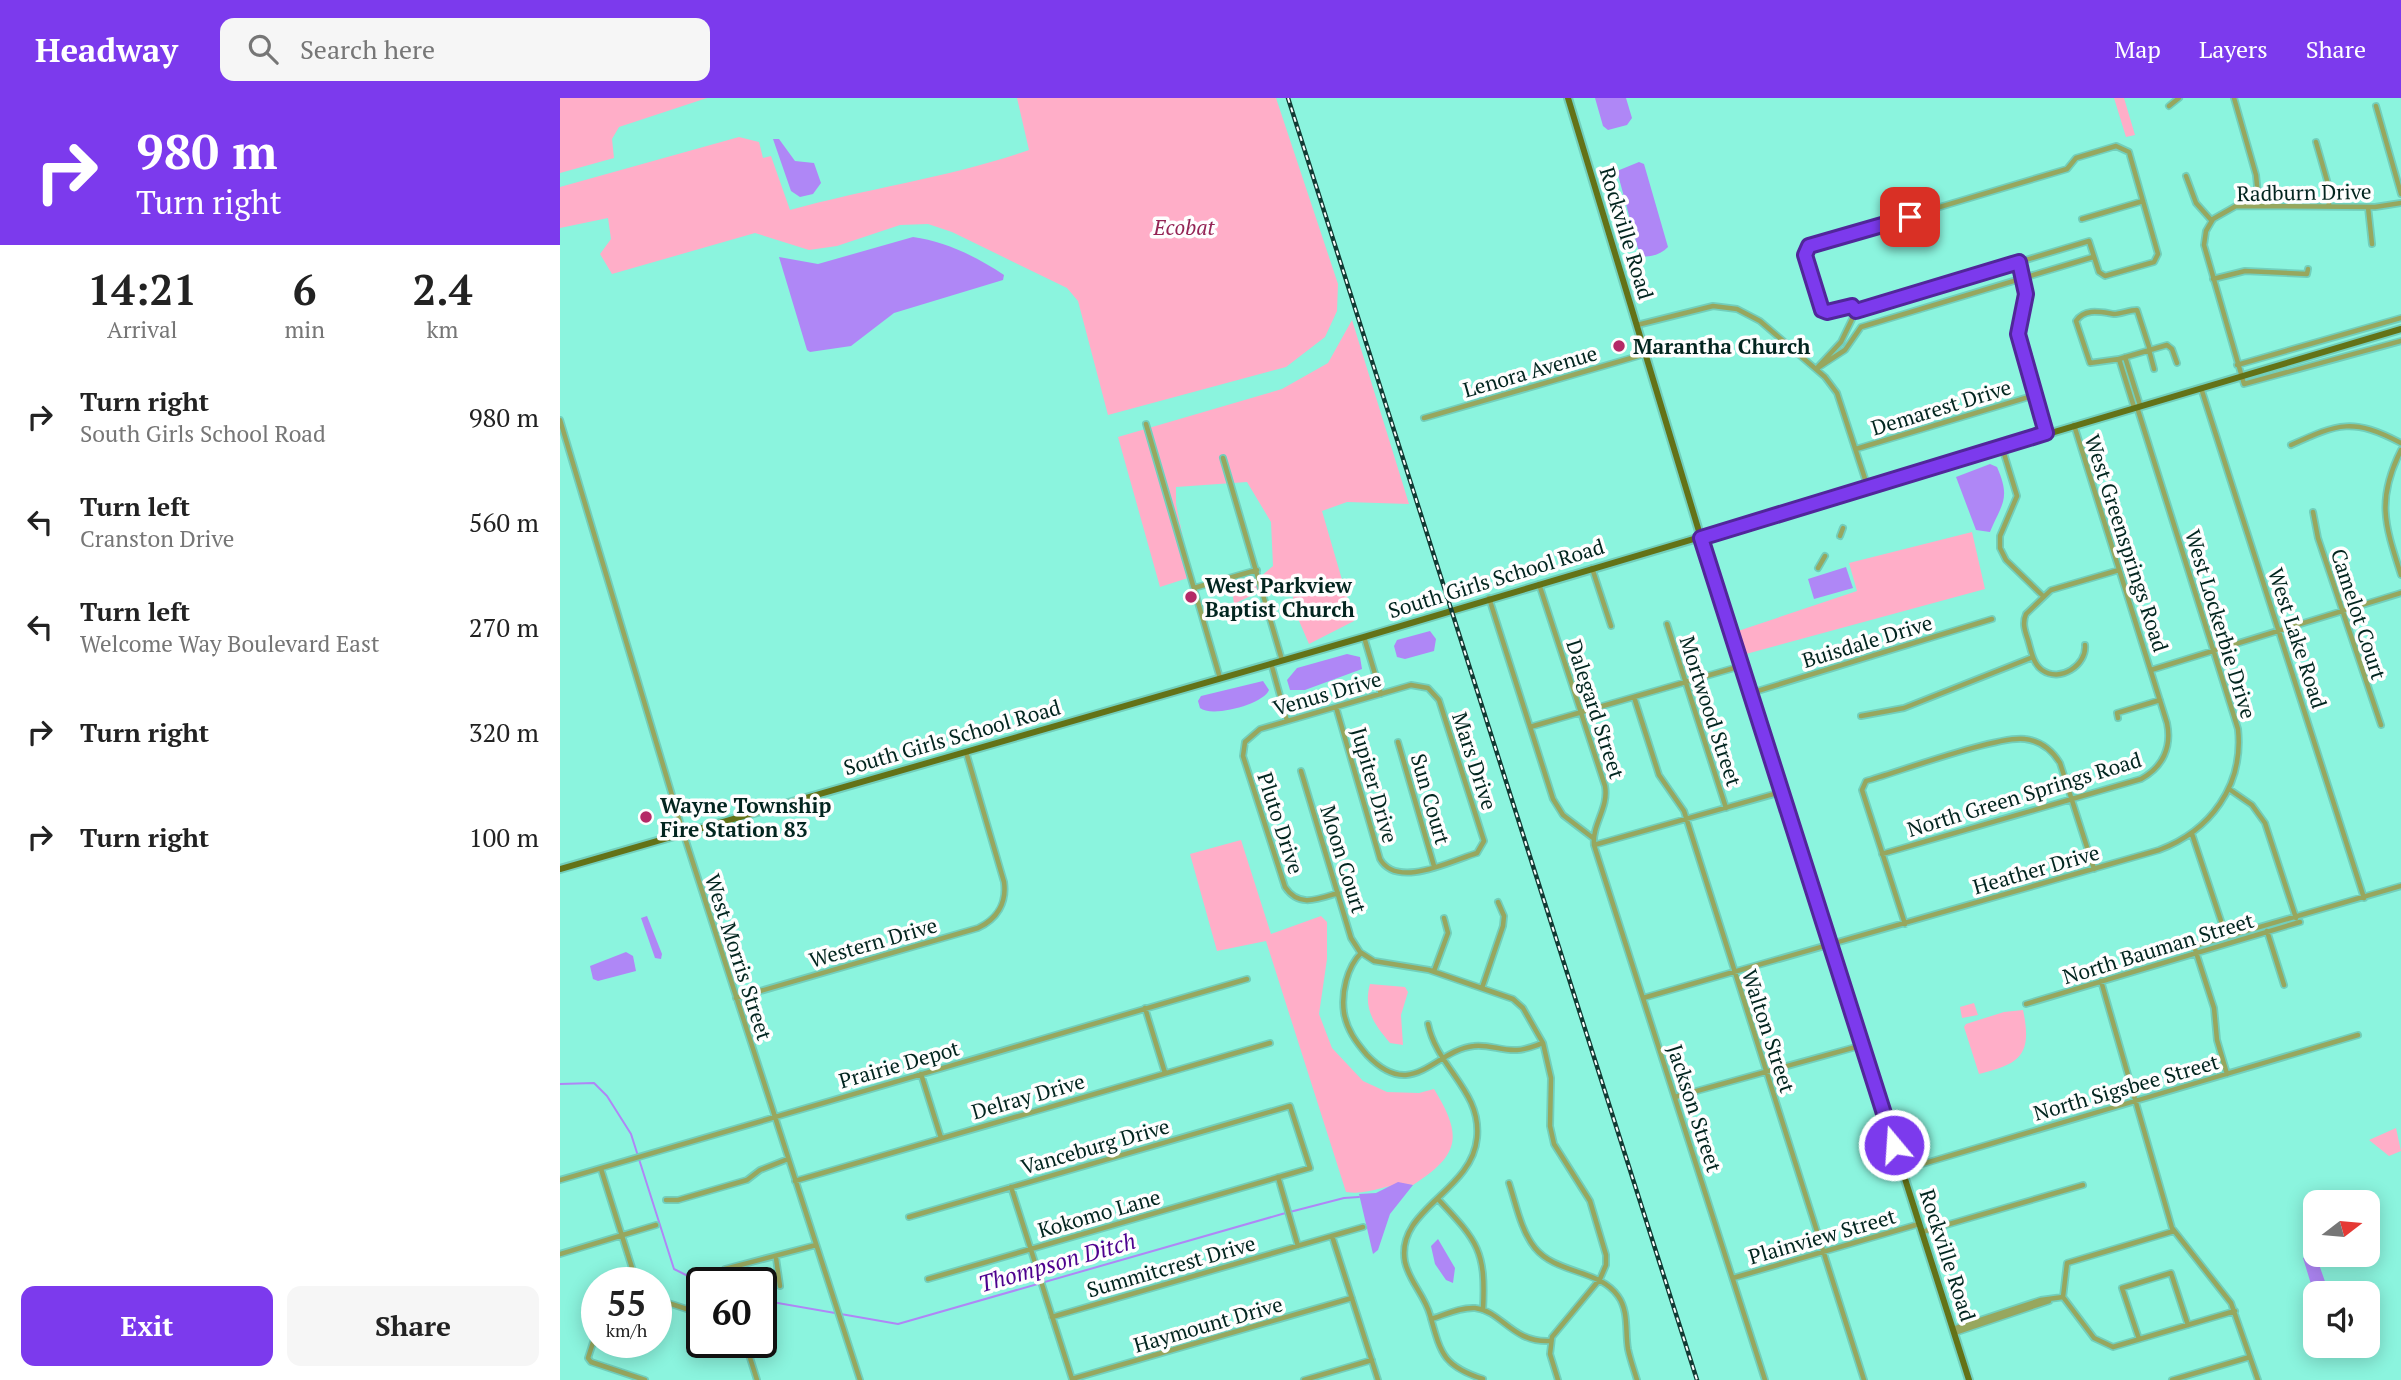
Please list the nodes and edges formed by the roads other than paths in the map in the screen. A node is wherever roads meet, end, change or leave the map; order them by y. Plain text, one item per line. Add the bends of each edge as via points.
1 (1568, 98) edge
2 (2179, 98) edge
3 (2234, 98) edge
4 (2169, 106) dead end
5 (2376, 106) dead end
6 (2316, 142) dead end
7 (2186, 176) dead end
8 (2401, 194) edge
9 (2143, 201) junction
10 (2401, 203) edge
11 (2259, 205) junction
12 (2329, 206) junction
13 (2368, 207) junction
14 (2082, 219) dead end
15 (2212, 221) junction
16 (2372, 244) dead end
17 (2093, 257) junction
18 (2019, 262) junction
19 (2308, 269) dead end
20 (2024, 278) junction
21 (2213, 279) junction
22 (1856, 311) junction
23 (2401, 318) edge
24 (1637, 326) junction
25 (2401, 329) edge
26 (2401, 341) edge
27 (2150, 350) junction
28 (1645, 354) junction
29 (2122, 358) junction
30 (2177, 363) dead end
31 (2237, 365) junction
32 (1816, 369) junction
33 (2154, 369) dead end
34 (2240, 376) junction
35 (2201, 387) junction
36 (2035, 395) junction
37 (2137, 406) junction
38 (1424, 418) dead end
39 (560, 420) edge
40 (1146, 424) dead end
41 (2074, 425) junction
42 (2046, 433) junction
43 (2401, 443) edge
44 (2291, 445) dead end
45 (2002, 447) junction
46 (1856, 449) junction
47 (2401, 450) edge
48 (1223, 458) dead end
49 (1868, 489) junction
50 (2313, 512) dead end
51 (1843, 527) dead end
52 (1840, 536) dead end
53 (1701, 538) junction
54 (1825, 556) dead end
55 (1592, 568) junction
56 (1818, 568) dead end
57 (1256, 570) junction
58 (2119, 570) junction
59 (2401, 575) edge
60 (1539, 583) junction
61 (1194, 588) junction
62 (2401, 593) edge
63 (2043, 596) junction
64 (1489, 598) junction
65 (2342, 612) junction
66 (1992, 619) dead end
67 (1667, 624) dead end
68 (1611, 626) dead end
69 (2279, 631) junction
70 (1364, 637) junction
71 (2085, 645) dead end
72 (2214, 651) junction
73 (2033, 657) junction
74 (1282, 660) junction
75 (1271, 663) junction
76 (1741, 666) junction
77 (2151, 670) junction
78 (1220, 678) junction
79 (1686, 682) junction
80 (1428, 688) joint
81 (1750, 693) junction
82 (1381, 694) junction
83 (1634, 697) junction
84 (2160, 700) junction
85 (1336, 706) junction
86 (1581, 712) junction
87 (1861, 716) dead end
88 (2118, 718) dead end
89 (1287, 721) junction
90 (2381, 725) dead end
91 (1530, 727) junction
92 (1398, 742) dead end
93 (1243, 749) joint
94 (966, 751) junction
95 (1301, 771) dead end
96 (2229, 789) junction
97 (1782, 792) junction
98 (2072, 799) junction
99 (1726, 807) junction
100 (1686, 819) junction
101 (682, 832) junction
102 (2192, 834) junction
103 (1594, 842) junction
104 (1882, 854) junction
105 (1434, 866) junction
106 (560, 869) edge
107 (2094, 869) junction
108 (2401, 886) edge
109 (1338, 893) junction
110 (2364, 898) junction
111 (1498, 902) dead end
112 (2297, 916) junction
113 (1444, 918) dead end
114 (2300, 922) dead end
115 (2292, 924) junction
116 (1905, 925) junction
117 (2267, 932) junction
118 (2227, 936) junction
119 (1830, 944) junction
120 (2197, 952) junction
121 (1361, 953) junction
122 (1434, 971) junction
123 (1734, 971) junction
124 (1247, 979) dead end
125 (2101, 981) junction
126 (2284, 985) dead end
127 (1482, 988) junction
128 (736, 998) junction
129 (1643, 998) junction
130 (2025, 1004) dead end
131 (1145, 1008) junction
132 (1428, 1024) dead end
133 (2358, 1035) dead end
134 (1270, 1042) dead end
135 (1543, 1043) junction
136 (1863, 1045) junction
137 (1443, 1060) junction
138 (1766, 1071) junction
139 (1165, 1073) junction
140 (921, 1074) junction
141 (2227, 1074) junction
142 (1675, 1097) junction
143 (2136, 1100) junction
144 (1290, 1106) joint
145 (774, 1117) junction
146 (942, 1138) junction
147 (788, 1159) junction
148 (601, 1168) junction
149 (1902, 1170) junction
150 (1278, 1177) junction
151 (560, 1181) edge
152 (795, 1181) junction
153 (1509, 1183) dead end
154 (2083, 1185) dead end
155 (1011, 1187) junction
156 (1438, 1199) junction
157 (666, 1200) dead end
158 (909, 1217) dead end
159 (1919, 1224) junction
160 (656, 1225) dead end
161 (1363, 1227) dead end
162 (2174, 1231) junction
163 (1922, 1232) junction
164 (622, 1236) junction
165 (1332, 1236) junction
166 (816, 1245) junction
167 (1298, 1246) junction
168 (1031, 1249) junction
169 (1823, 1252) junction
170 (560, 1254) edge
171 (776, 1258) junction
172 (632, 1267) edge
173 (734, 1267) edge
174 (1733, 1278) junction
175 (928, 1279) dead end
176 (1598, 1281) junction
177 (780, 1286) dead end
178 (2063, 1297) junction
179 (1352, 1298) junction
180 (1483, 1310) junction
181 (2235, 1311) junction
182 (1052, 1317) junction
183 (1431, 1319) junction
184 (2188, 1325) junction
185 (1954, 1331) junction
186 (2139, 1339) junction
187 (1550, 1341) junction
188 (2250, 1357) junction
189 (588, 1358) edge
190 (750, 1358) edge
191 (1372, 1360) junction
192 (1483, 1379) edge
193 (645, 1380) edge
194 (757, 1380) edge
195 (860, 1380) edge
196 (1072, 1380) edge
197 (1304, 1380) edge
198 (1378, 1380) edge
199 (1558, 1380) edge
200 (1637, 1380) edge
201 (1765, 1380) edge
202 (1864, 1380) edge
203 (1969, 1380) edge
204 (2172, 1380) edge
205 (2258, 1380) edge

1 - 24 main road, Rockville Road
2 - 4 street
3 - 11 street via 2256,175
5 - 8 street
6 - 12 street
7 - 15 street via 2196,203
9 - 14 street
9 - 17 street via 2157,260 2109,276 2096,267
9 - 22 street via 2129,152 2116,145 2077,158 2067,169 1809,246 1805,251 1824,312 1850,306
10 - 13 street, Radburn Drive
11 - 12 street, Radburn Drive
11 - 15 street, Radburn Drive via 2232,207
12 - 13 street, Radburn Drive
13 - 16 street
15 - 21 street via 2204,246
17 - 18 street via 2089,241
17 - 20 street
18 - 20 street
18 - 22 street
19 - 21 street via 2307,274 2245,271
20 - 32 street via 1861,327 1845,350
20 - 36 street via 2026,299 2018,334
21 - 31 street
22 - 32 street via 1841,342
23 - 31 street
24 - 28 main road, Rockville Road
24 - 32 street via 1696,308 1731,308 1760,321
25 - 34 main road, South Girls School Road
26 - 34 street via 2250,385
27 - 29 street
27 - 29 street via 2137,310 2081,315 2076,321 2087,361
27 - 30 street via 2170,346
27 - 33 street
28 - 38 street, Lenora Avenue
28 - 53 main road, Rockville Road
29 - 37 street, West Lockerbie Drive
31 - 34 street
32 - 46 street via 1837,393
34 - 35 main road, South Girls School Road
35 - 37 main road, South Girls School Road
35 - 69 street, West Lake Road
36 - 42 street
36 - 46 street, Demarest Drive
37 - 41 main road, South Girls School Road
37 - 72 street, West Lockerbie Drive
39 - 101 street, West Morris Street
40 - 61 street
41 - 42 main road, South Girls School Road
41 - 58 street, West Greensprings Road
42 - 45 main road, South Girls School Road
43 - 44 street via 2352,425
45 - 49 main road, South Girls School Road
45 - 63 street via 2017,498 2000,536 2000,548 2006,560
46 - 49 street
47 - 59 street via 2389,476 2384,508
48 - 57 street
49 - 53 main road, South Girls School Road
50 - 65 street, Camelot Court
51 - 52 street
53 - 55 main road, South Girls School Road
53 - 76 main road, Rockville Road
54 - 56 street
55 - 60 main road, South Girls School Road
55 - 68 street
57 - 61 street
57 - 74 street
58 - 63 street via 2055,588
58 - 77 street, West Greensprings Road
60 - 64 main road, South Girls School Road
60 - 86 street, Dalegard Street
61 - 78 street
62 - 65 street
63 - 73 street via 2024,620
64 - 70 main road, South Girls School Road
64 - 91 street
65 - 69 street
65 - 90 street, Camelot Court
66 - 81 street, Buisdale Drive
67 - 79 street, Mortwood Street
69 - 72 street
69 - 110 street, West Lake Road
70 - 74 main road, South Girls School Road
70 - 82 street
71 - 73 street via 2081,663 2059,673 2043,671
72 - 77 street
72 - 96 street, West Lockerbie Drive via 2238,732 2237,762
73 - 87 street via 1904,708
74 - 75 main road, South Girls School Road
75 - 78 main road, South Girls School Road
75 - 89 street
76 - 79 street
76 - 81 main road, Rockville Road
77 - 84 street, North Green Springs Road
78 - 94 main road, South Girls School Road
79 - 83 street
79 - 99 street, Mortwood Street
80 - 82 street, Venus Drive via 1414,685
80 - 105 street, Mars Drive via 1439,700 1484,839 1476,854
81 - 97 main road, Rockville Road
82 - 85 street, Venus Drive
83 - 86 street
83 - 100 street, Walton Street via 1659,775
84 - 88 street via 2117,713
84 - 98 street, North Green Springs Road via 2169,741 2155,770 2141,779
85 - 89 street, Venus Drive
85 - 105 street, Jupiter Drive via 1380,859 1389,870 1404,874
86 - 91 street
86 - 103 street, Dalegard Street via 1606,794
89 - 93 street, Venus Drive via 1253,732
91 - 103 street via 1557,807
92 - 105 street, Sun Court
93 - 109 street, Pluto Drive via 1285,886 1297,899 1312,901
94 - 101 main road, South Girls School Road
94 - 128 street, Western Drive via 1004,882 997,914 978,928
95 - 109 street, Moon Court
96 - 102 street, Heather Drive via 2213,814
96 - 112 street via 2252,805 2265,823
97 - 99 street
97 - 119 main road, Rockville Road
98 - 104 street, North Green Springs Road
98 - 104 street via 2052,752 2022,738 2004,740 1862,785
98 - 107 street
99 - 100 street
100 - 103 street
100 - 123 street, Walton Street
101 - 106 main road, South Girls School Road
101 - 128 street, West Morris Street
102 - 107 street, Heather Drive via 2159,850
102 - 118 street
103 - 129 street, Jackson Street
104 - 116 street
107 - 116 street, Heather Drive
108 - 110 street, North Bauman Street
109 - 121 street, Moon Court via 1351,938
110 - 112 street, North Bauman Street
111 - 127 street via 1503,926
112 - 115 street
112 - 118 street, North Bauman Street
113 - 122 street via 1448,933
114 - 115 street, North Bauman Street
115 - 117 street, North Bauman Street
116 - 119 street, Heather Drive
117 - 120 street, North Bauman Street
117 - 126 street
118 - 120 street, North Bauman Street via 2194,946
119 - 123 street, Heather Drive
119 - 136 main road, Rockville Road
120 - 125 street, North Bauman Street
120 - 141 street
121 - 122 street via 1381,963
121 - 137 street via 1350,970 1343,1003 1358,1045 1377,1063 1399,1073 1422,1071
122 - 127 street
123 - 129 street, Heather Drive
123 - 138 street, Walton Street
124 - 131 street, Prairie Depot
125 - 130 street, North Bauman Street
125 - 143 street
127 - 135 street via 1518,1003
128 - 145 street, West Morris Street
129 - 142 street, Jackson Street
131 - 139 street
131 - 140 street, Prairie Depot
132 - 137 street
133 - 141 street, North Sigsbee Street
134 - 139 street, Delray Drive
135 - 137 street via 1518,1050 1473,1046
135 - 176 street via 1551,1078 1554,1144 1590,1201 1606,1260
136 - 138 street
136 - 149 main road, Rockville Road
137 - 156 street via 1470,1096 1478,1137 1466,1172
138 - 142 street
138 - 169 street, Walton Street
139 - 146 street, Delray Drive
140 - 145 street, Prairie Depot
140 - 146 street
141 - 143 street, North Sigsbee Street
142 - 174 street, Jackson Street
143 - 149 street, North Sigsbee Street
143 - 162 street
144 - 150 street, Kokomo Lane via 1310,1168
144 - 155 street, Vanceburg Drive
145 - 147 street, West Morris Street
145 - 148 street, Prairie Depot
146 - 152 street, Delray Drive
147 - 152 street, West Morris Street
147 - 157 street via 747,1180
148 - 151 street, Prairie Depot
148 - 164 street
149 - 159 main road, Rockville Road
150 - 167 street
150 - 168 street, Kokomo Lane
152 - 166 street, West Morris Street
153 - 176 street via 1536,1250 1554,1263
154 - 163 street
155 - 158 street, Vanceburg Drive
155 - 168 street
156 - 180 street via 1480,1252 1485,1275
156 - 183 street via 1415,1222 1405,1246 1407,1268
159 - 163 main road, Rockville Road
159 - 169 street, Plainview Street
160 - 164 street
161 - 165 street, Summitcrest Drive
162 - 178 street via 2067,1262
162 - 181 street
163 - 185 main road, Rockville Road
164 - 170 street
164 - 172 street
165 - 167 street, Summitcrest Drive
165 - 179 street
166 - 171 street
166 - 195 street, West Morris Street
167 - 182 street, Summitcrest Drive
168 - 175 street, Kokomo Lane
168 - 182 street
169 - 174 street, Plainview Street
169 - 202 street, Walton Street
171 - 173 street
171 - 177 street
174 - 201 street, Jackson Street
176 - 187 street
176 - 200 street via 1623,1304
178 - 185 street via 2028,1304
178 - 186 street via 2101,1343 2113,1347
179 - 191 street
179 - 196 street, Haymount Drive
180 - 183 street via 1467,1308
180 - 187 street via 1518,1335
181 - 184 street
181 - 188 street
182 - 196 street
183 - 192 street via 1449,1363
184 - 186 street
184 - 186 street via 2171,1273 2122,1288
185 - 203 main road, Rockville Road
187 - 199 street
188 - 204 street
188 - 205 street
189 - 193 street
190 - 194 street
191 - 197 street
191 - 198 street

